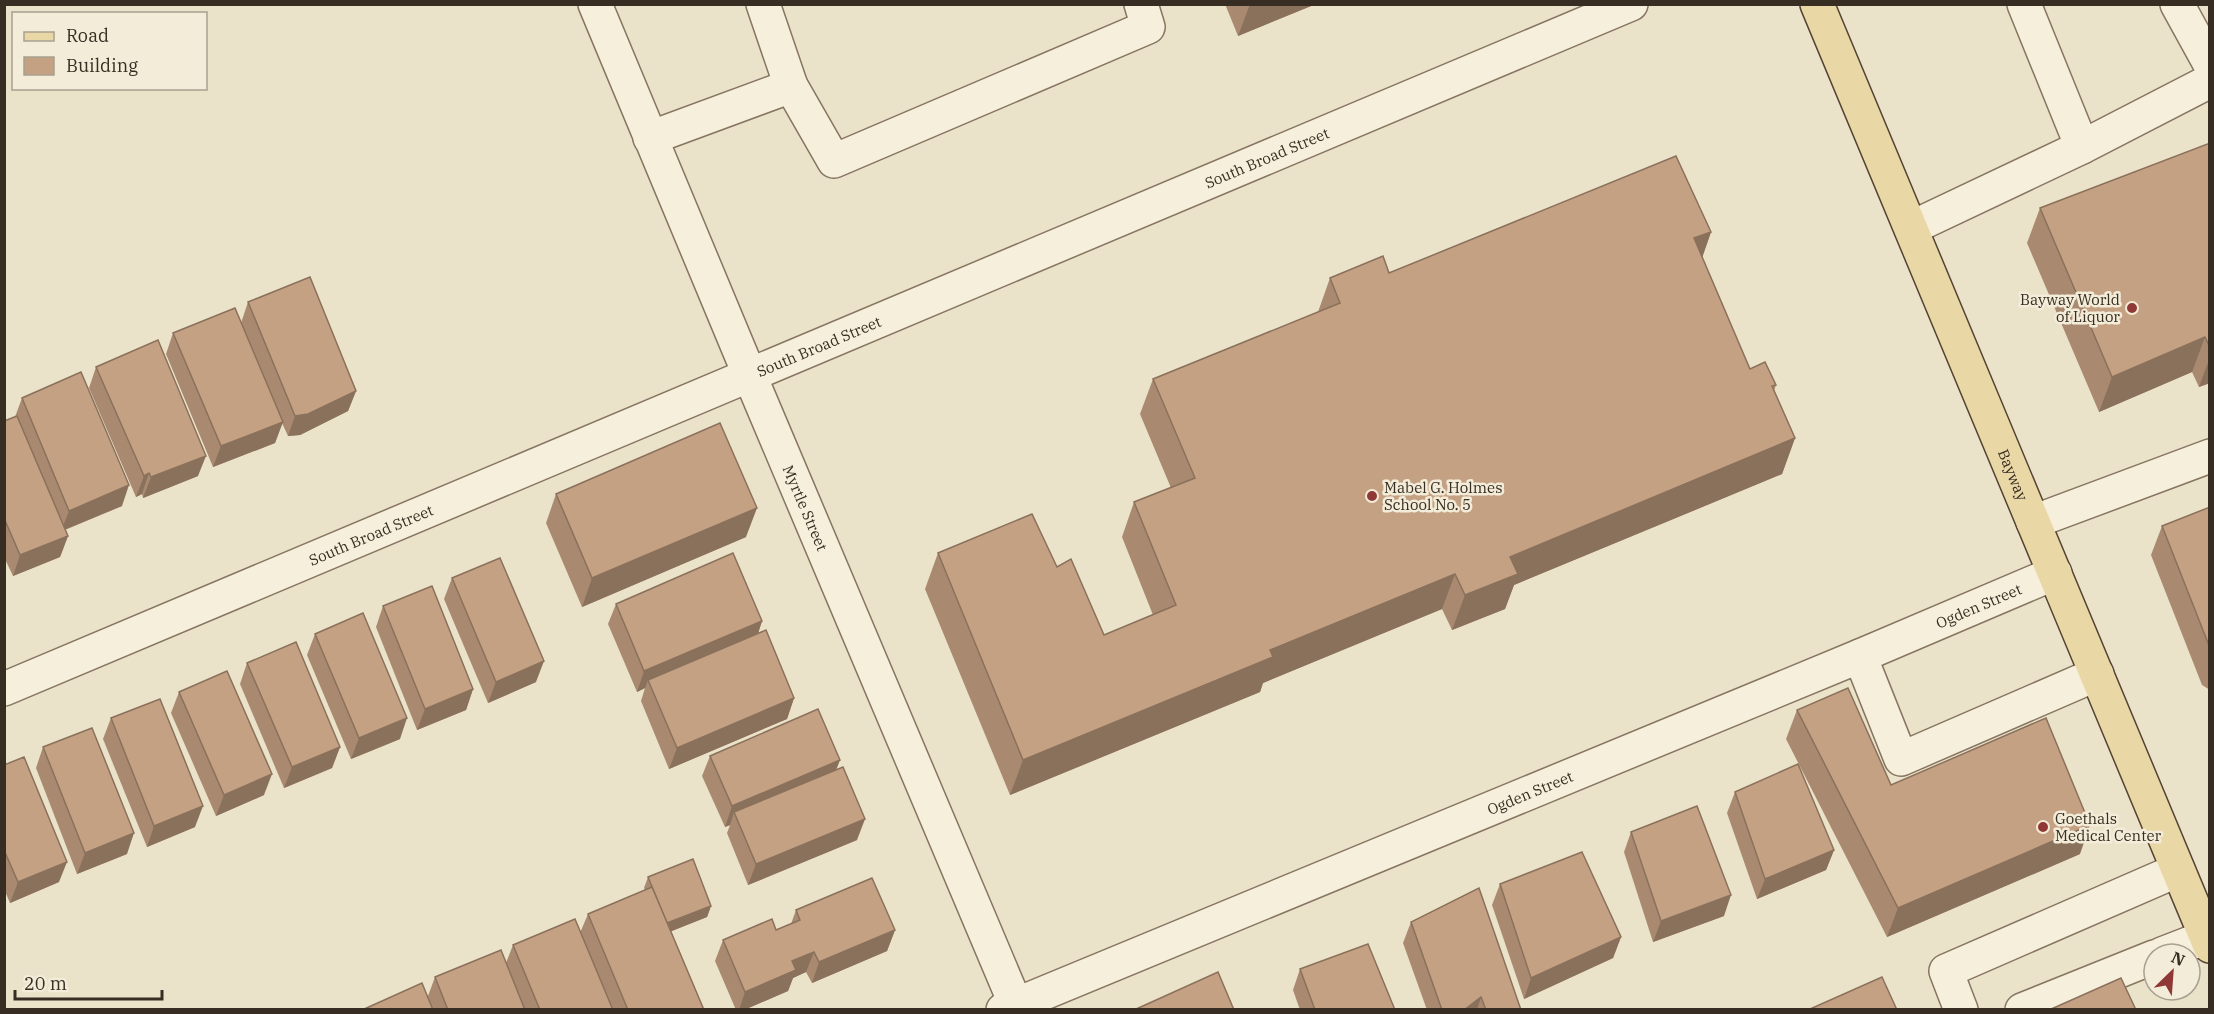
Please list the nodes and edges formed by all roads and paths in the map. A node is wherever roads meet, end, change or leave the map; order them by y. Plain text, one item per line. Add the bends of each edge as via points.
1 (595, 4) edge
2 (763, 4) edge
3 (1141, 4) edge
4 (1631, 4) edge
5 (1817, 4) edge
6 (2024, 4) edge
7 (2177, 4) edge
8 (2210, 64) edge
9 (2210, 81) edge
10 (791, 86) junction
11 (650, 138) junction
12 (2082, 147) junction
13 (1911, 228) junction
14 (750, 376) junction
15 (2210, 456) edge
16 (2033, 522) junction
17 (2055, 573) junction
18 (1860, 656) junction
19 (2097, 674) junction
20 (4, 689) edge
21 (2178, 870) junction
22 (2208, 937) edge
23 (2142, 962) edge
24 (1012, 1008) edge
25 (1961, 1010) edge
26 (2022, 1010) edge

1 - 11 street, Myrtle Street
2 - 10 street
3 - 10 street via 1148,27 834,161
4 - 14 street, South Broad Street
5 - 13 main road, Bayway
6 - 12 street
7 - 8 street
9 - 12 street
10 - 11 street
11 - 14 street, Myrtle Street
12 - 13 street
13 - 16 main road, Bayway
14 - 20 street, South Broad Street
14 - 24 street, Myrtle Street
15 - 16 street
16 - 17 main road, Bayway
17 - 18 street, Ogden Street
17 - 19 main road, Bayway
18 - 19 street via 1901,759
18 - 24 street, Ogden Street
19 - 21 main road, Bayway
21 - 22 main road, Bayway
21 - 25 street via 1946,971
23 - 26 street

